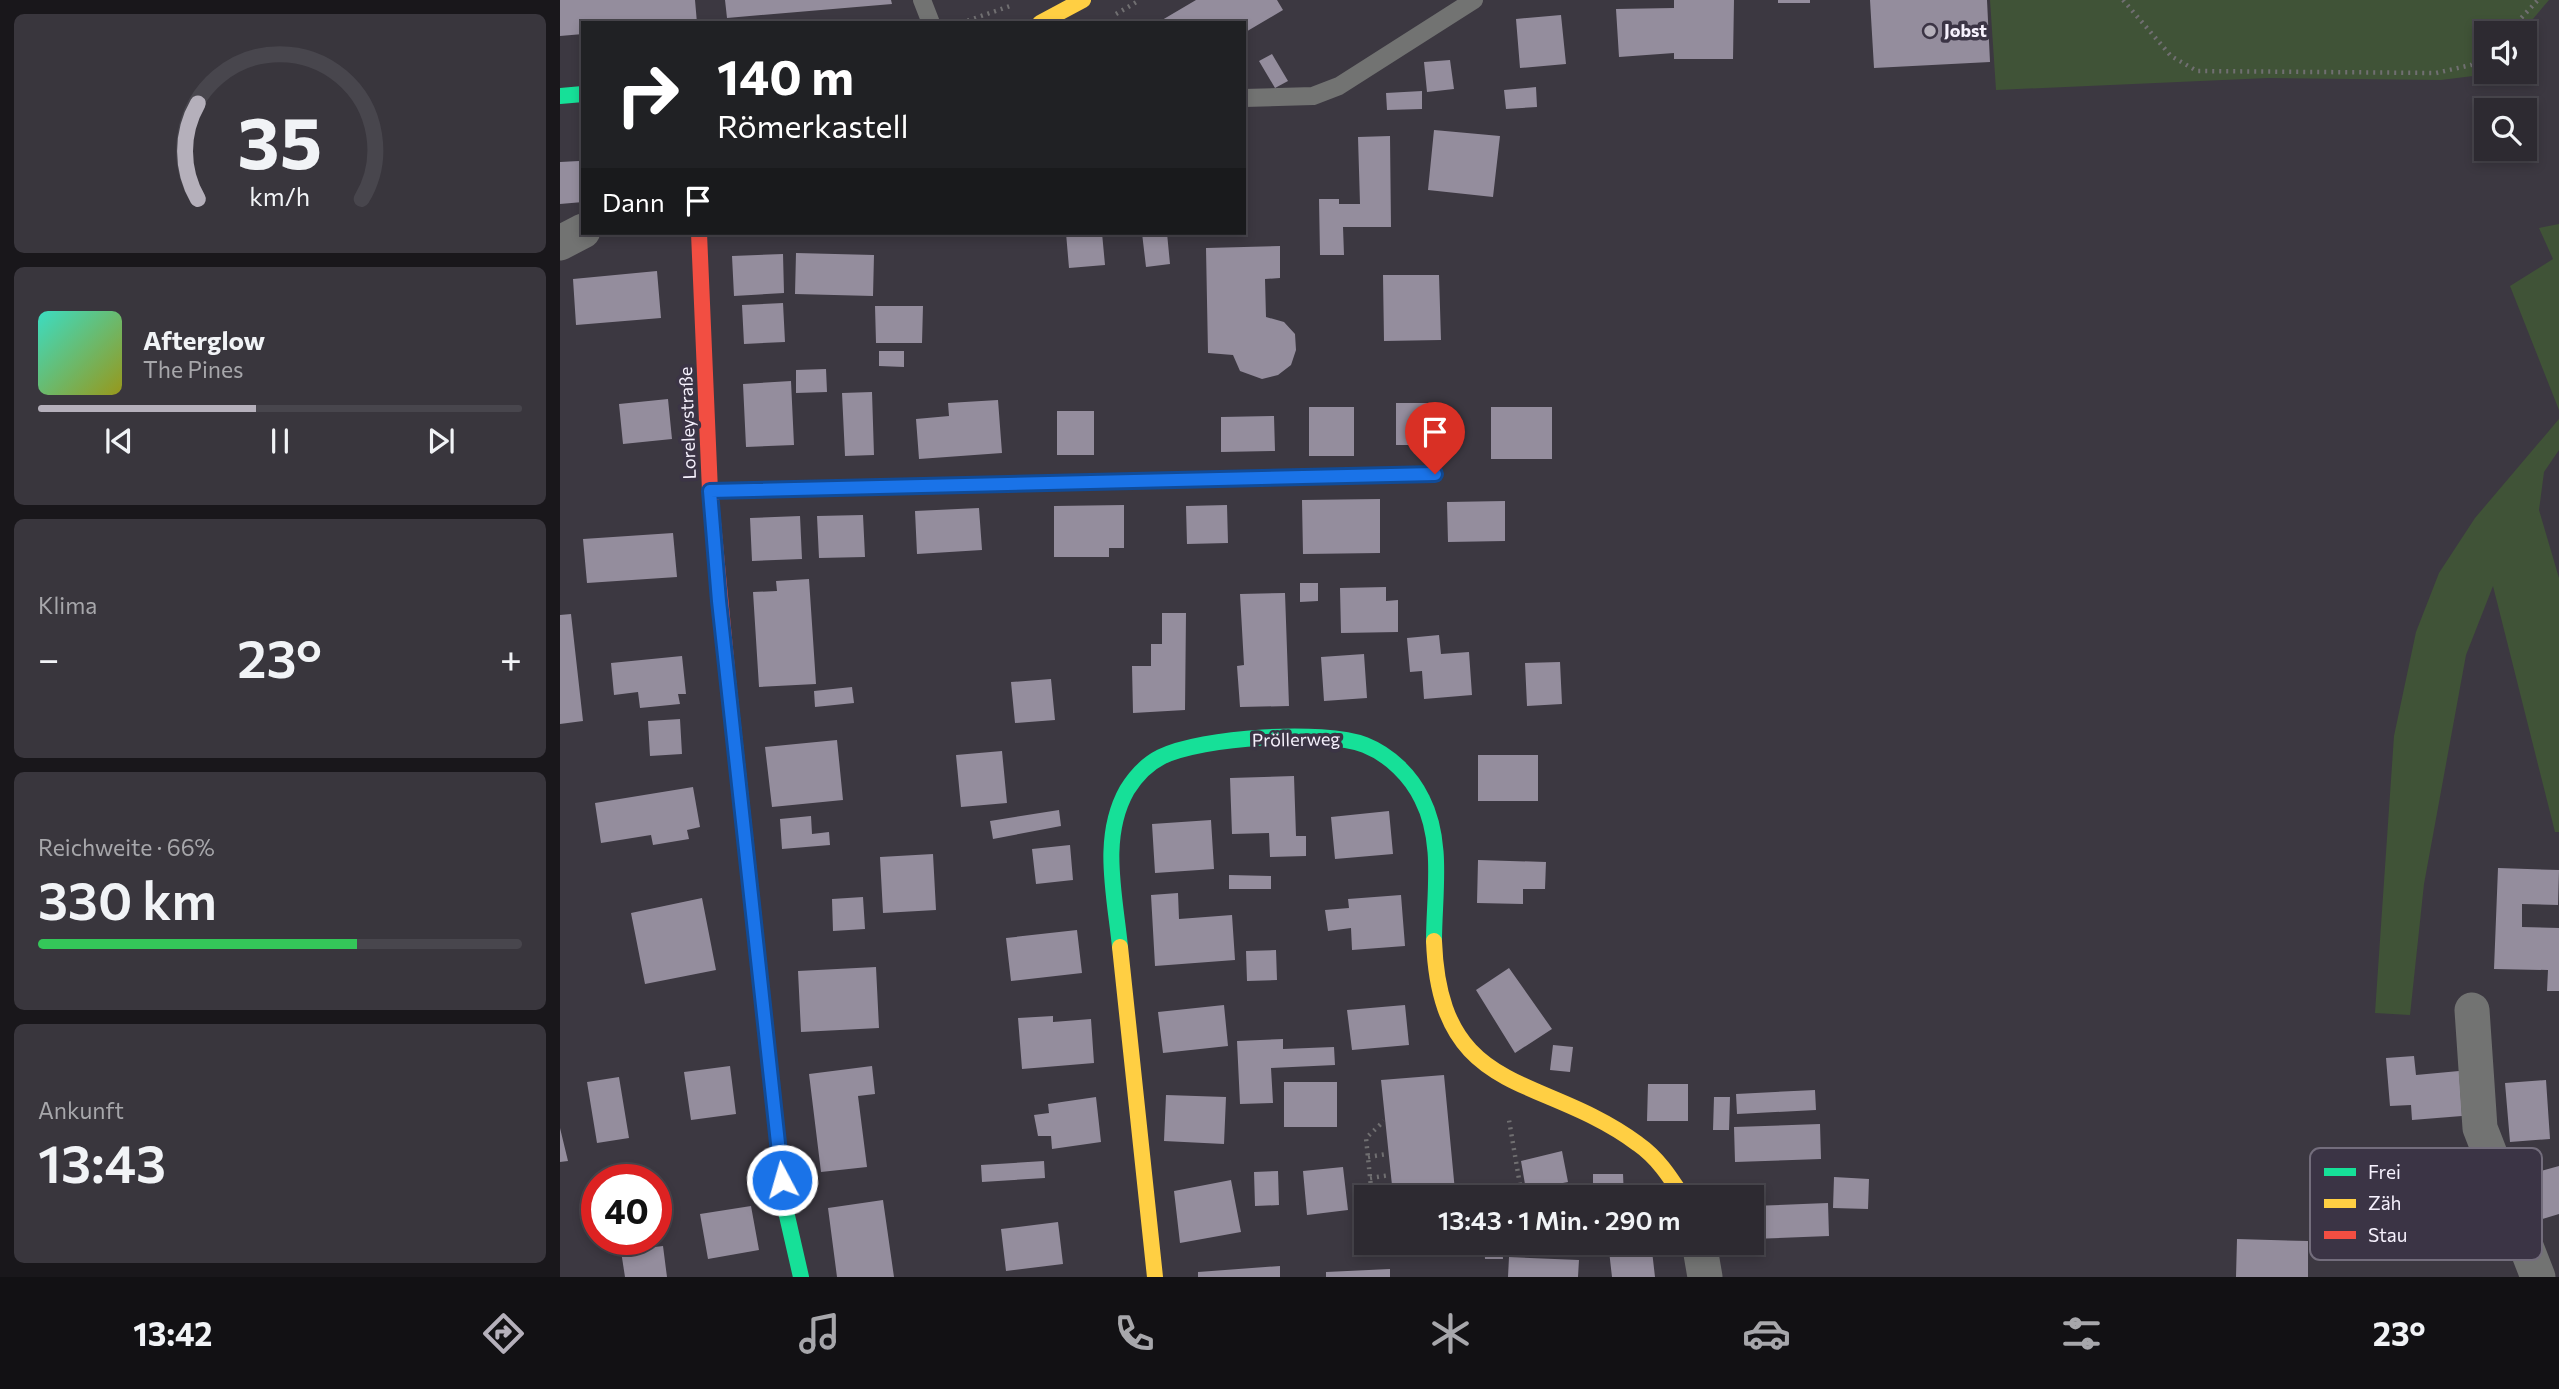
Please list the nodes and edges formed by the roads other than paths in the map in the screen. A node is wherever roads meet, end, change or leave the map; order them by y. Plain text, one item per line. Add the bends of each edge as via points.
1 (922, 0) edge
2 (1083, 0) edge
3 (1474, 0) edge
4 (930, 21) edge
5 (1044, 21) edge
6 (581, 93) edge
7 (560, 96) edge
8 (1246, 99) edge
9 (581, 232) edge
10 (699, 235) edge
11 (560, 243) edge
12 (1435, 474) dead end
13 (710, 491) junction
14 (2472, 1010) dead end
15 (2488, 1148) edge
16 (1677, 1185) edge
17 (1701, 1255) edge
18 (2531, 1260) edge
19 (801, 1277) edge
20 (1155, 1277) edge
21 (1705, 1277) edge
22 (2538, 1277) edge

1 - 4 lane
2 - 5 street
3 - 8 lane via 1339,86 1313,96
6 - 7 street
9 - 11 street
10 - 13 street, Loreleystraße
12 - 13 street
13 - 19 street, Loreleystraße via 785,1208
14 - 15 street via 2480,1128
16 - 20 street, Pröllerweg via 1649,1150 1611,1126 1501,1076 1459,1038 1443,1007 1435,970 1436,838 1417,785 1397,765 1354,740 1326,736 1192,745 1160,756 1138,774 1122,797 1110,852
17 - 21 street
18 - 22 street

